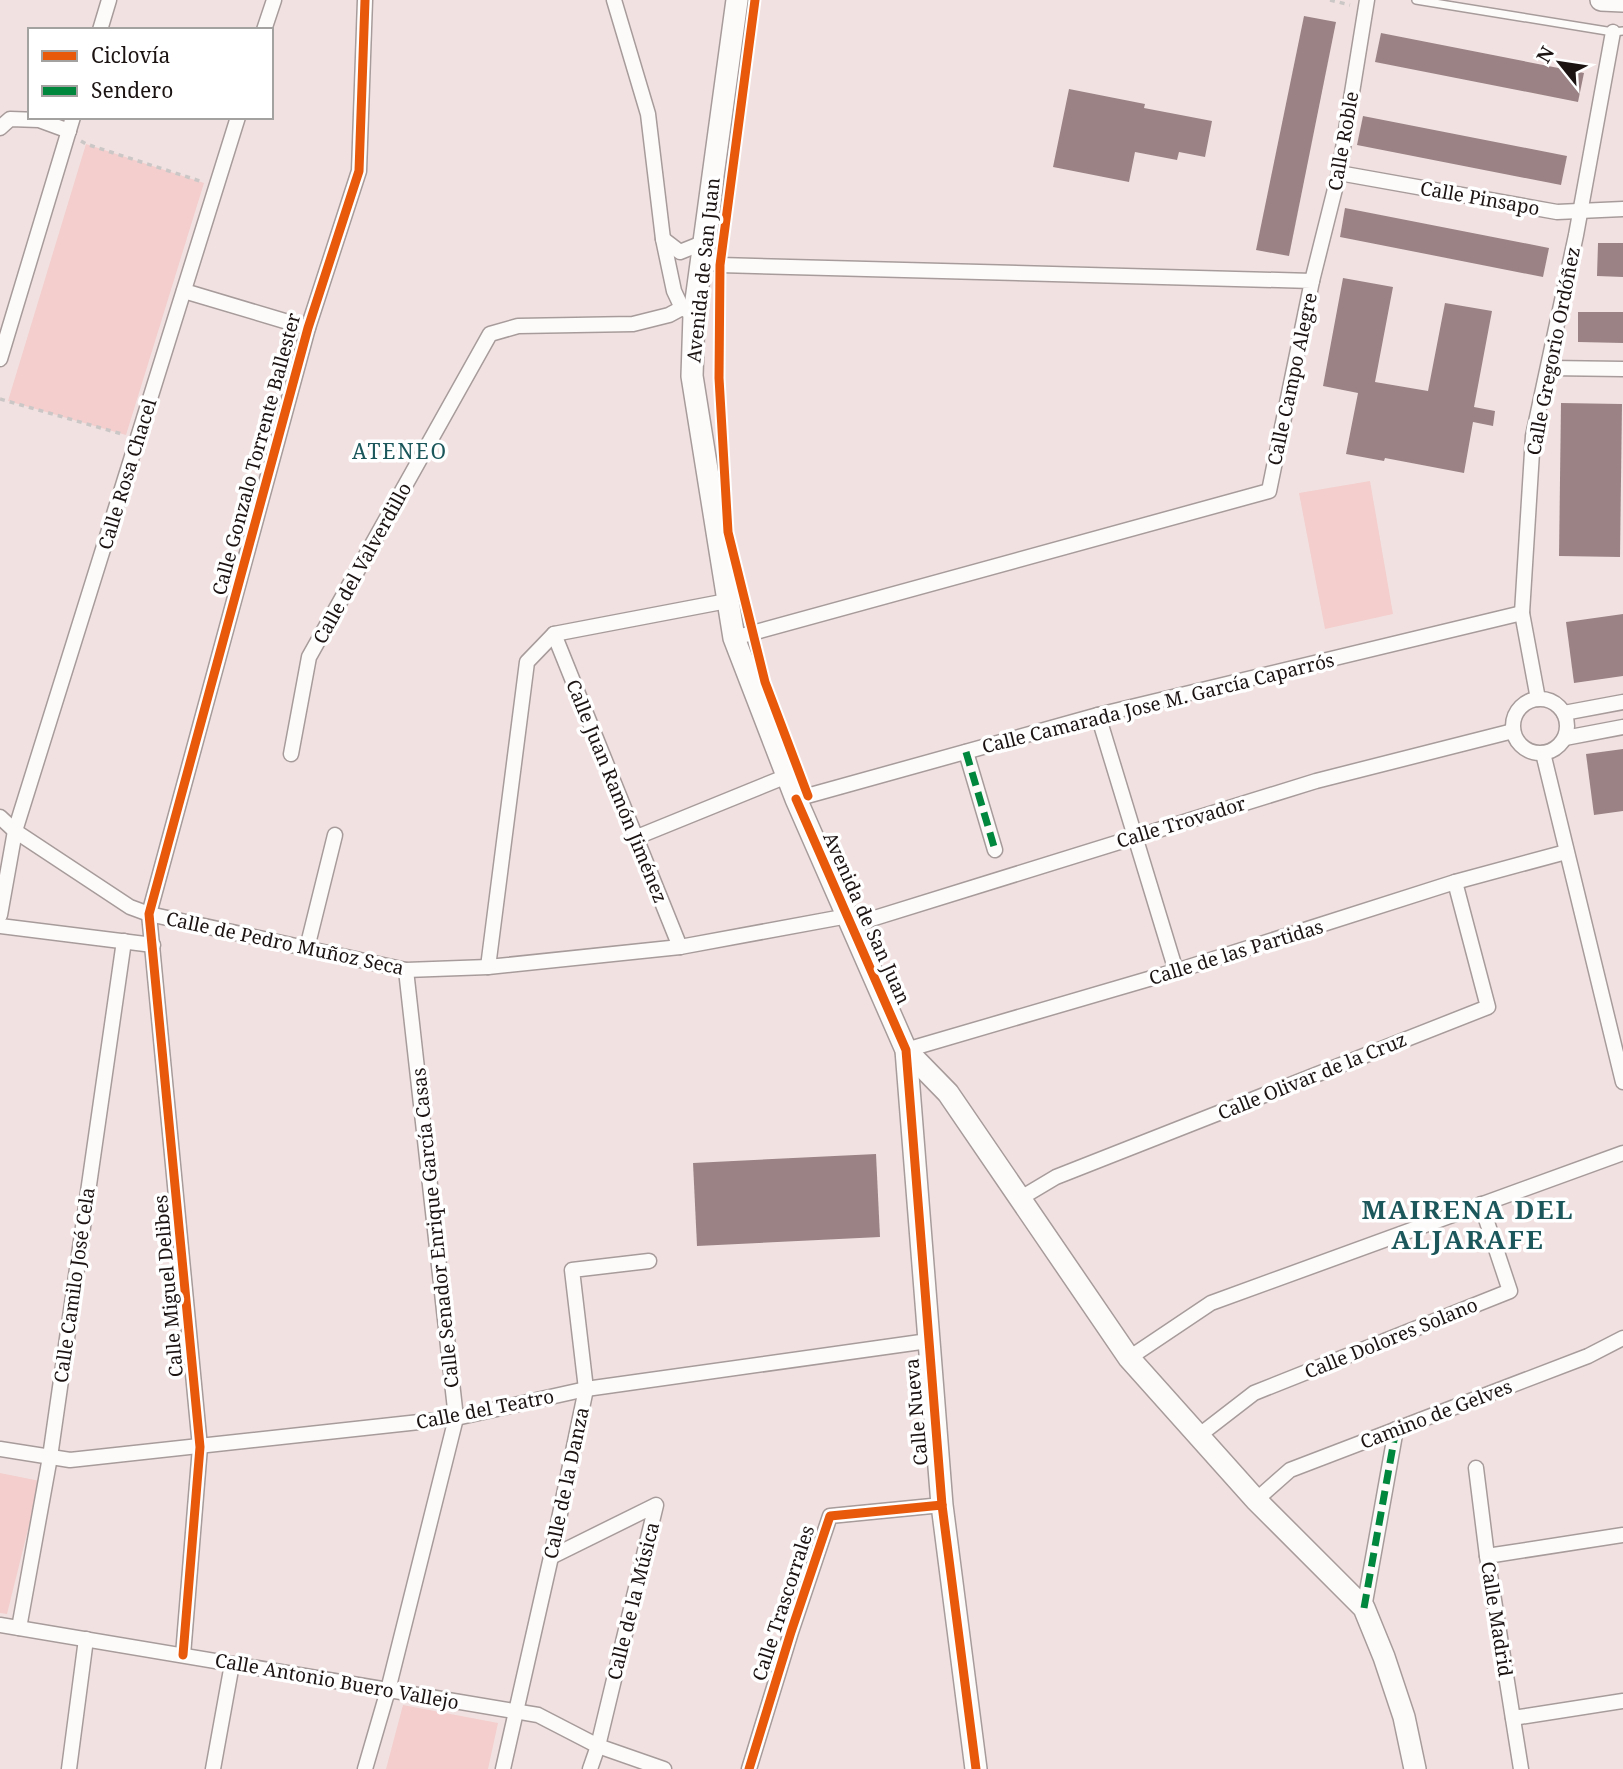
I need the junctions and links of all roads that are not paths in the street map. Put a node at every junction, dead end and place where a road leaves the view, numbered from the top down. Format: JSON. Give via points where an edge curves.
{"nodes":[{"id":1,"x":109,"y":0,"type":"edge"},
{"id":2,"x":274,"y":0,"type":"edge"},
{"id":3,"x":365,"y":0,"type":"edge"},
{"id":4,"x":614,"y":0,"type":"edge"},
{"id":5,"x":737,"y":0,"type":"edge"},
{"id":6,"x":1367,"y":0,"type":"edge"},
{"id":7,"x":1416,"y":0,"type":"edge"},
{"id":8,"x":1601,"y":0,"type":"edge"},
{"id":9,"x":1623,"y":1,"type":"edge"},
{"id":10,"x":101,"y":28,"type":"edge"},
{"id":11,"x":265,"y":28,"type":"edge"},
{"id":12,"x":1618,"y":32,"type":"edge"},
{"id":13,"x":237,"y":119,"type":"edge"},
{"id":14,"x":71,"y":124,"type":"edge"},
{"id":15,"x":0,"y":128,"type":"edge"},
{"id":16,"x":1339,"y":173,"type":"junction"},
{"id":17,"x":1623,"y":209,"type":"edge"},
{"id":18,"x":1581,"y":212,"type":"junction"},
{"id":19,"x":663,"y":239,"type":"junction"},
{"id":20,"x":703,"y":250,"type":"junction"},
{"id":21,"x":1312,"y":281,"type":"junction"},
{"id":22,"x":184,"y":291,"type":"junction"},
{"id":23,"x":688,"y":311,"type":"junction"},
{"id":24,"x":308,"y":328,"type":"junction"},
{"id":25,"x":0,"y":359,"type":"edge"},
{"id":26,"x":1549,"y":368,"type":"junction"},
{"id":27,"x":1623,"y":369,"type":"edge"},
{"id":28,"x":727,"y":601,"type":"junction"},
{"id":29,"x":1522,"y":613,"type":"junction"},
{"id":30,"x":554,"y":634,"type":"junction"},
{"id":31,"x":734,"y":638,"type":"junction"},
{"id":32,"x":1538,"y":699,"type":"junction"},
{"id":33,"x":1623,"y":702,"type":"edge"},
{"id":34,"x":1564,"y":713,"type":"junction"},
{"id":35,"x":1098,"y":715,"type":"junction"},
{"id":36,"x":1623,"y":727,"type":"edge"},
{"id":37,"x":1513,"y":731,"type":"junction"},
{"id":38,"x":1564,"y":738,"type":"junction"},
{"id":39,"x":966,"y":752,"type":"junction"},
{"id":40,"x":1543,"y":752,"type":"junction"},
{"id":41,"x":291,"y":754,"type":"dead end"},
{"id":42,"x":787,"y":776,"type":"junction"},
{"id":43,"x":796,"y":799,"type":"junction"},
{"id":44,"x":0,"y":817,"type":"edge"},
{"id":45,"x":15,"y":831,"type":"junction"},
{"id":46,"x":335,"y":835,"type":"dead end"},
{"id":47,"x":1134,"y":836,"type":"junction"},
{"id":48,"x":637,"y":837,"type":"junction"},
{"id":49,"x":995,"y":850,"type":"dead end"},
{"id":50,"x":1566,"y":852,"type":"junction"},
{"id":51,"x":1455,"y":882,"type":"junction"},
{"id":52,"x":149,"y":914,"type":"junction"},
{"id":53,"x":0,"y":915,"type":"edge"},
{"id":54,"x":850,"y":921,"type":"junction"},
{"id":55,"x":0,"y":926,"type":"edge"},
{"id":56,"x":124,"y":941,"type":"junction"},
{"id":57,"x":153,"y":945,"type":"junction"},
{"id":58,"x":680,"y":947,"type":"junction"},
{"id":59,"x":307,"y":948,"type":"junction"},
{"id":60,"x":488,"y":968,"type":"junction"},
{"id":61,"x":406,"y":970,"type":"junction"},
{"id":62,"x":1176,"y":971,"type":"junction"},
{"id":63,"x":906,"y":1050,"type":"junction"},
{"id":64,"x":936,"y":1081,"type":"junction"},
{"id":65,"x":1623,"y":1082,"type":"edge"},
{"id":66,"x":909,"y":1100,"type":"junction"},
{"id":67,"x":1623,"y":1153,"type":"edge"},
{"id":68,"x":1019,"y":1199,"type":"junction"},
{"id":69,"x":1481,"y":1204,"type":"junction"},
{"id":70,"x":649,"y":1261,"type":"dead end"},
{"id":71,"x":1623,"y":1338,"type":"edge"},
{"id":72,"x":928,"y":1340,"type":"junction"},
{"id":73,"x":1129,"y":1359,"type":"junction"},
{"id":74,"x":586,"y":1389,"type":"junction"},
{"id":75,"x":456,"y":1418,"type":"junction"},
{"id":76,"x":1396,"y":1429,"type":"junction"},
{"id":77,"x":1197,"y":1437,"type":"junction"},
{"id":78,"x":200,"y":1447,"type":"junction"},
{"id":79,"x":0,"y":1449,"type":"edge"},
{"id":80,"x":50,"y":1457,"type":"junction"},
{"id":81,"x":1476,"y":1468,"type":"dead end"},
{"id":82,"x":1256,"y":1500,"type":"junction"},
{"id":83,"x":942,"y":1505,"type":"junction"},
{"id":84,"x":1623,"y":1535,"type":"edge"},
{"id":85,"x":1487,"y":1556,"type":"junction"},
{"id":86,"x":551,"y":1557,"type":"junction"},
{"id":87,"x":1364,"y":1608,"type":"junction"},
{"id":88,"x":0,"y":1625,"type":"edge"},
{"id":89,"x":19,"y":1628,"type":"junction"},
{"id":90,"x":86,"y":1639,"type":"junction"},
{"id":91,"x":183,"y":1655,"type":"junction"},
{"id":92,"x":232,"y":1664,"type":"junction"},
{"id":93,"x":388,"y":1690,"type":"junction"},
{"id":94,"x":1623,"y":1701,"type":"edge"},
{"id":95,"x":514,"y":1711,"type":"junction"},
{"id":96,"x":1513,"y":1718,"type":"junction"},
{"id":97,"x":598,"y":1746,"type":"junction"},
{"id":98,"x":69,"y":1769,"type":"edge"},
{"id":99,"x":213,"y":1769,"type":"edge"},
{"id":100,"x":365,"y":1769,"type":"edge"},
{"id":101,"x":503,"y":1769,"type":"edge"},
{"id":102,"x":590,"y":1769,"type":"edge"},
{"id":103,"x":664,"y":1769,"type":"edge"},
{"id":104,"x":749,"y":1769,"type":"edge"},
{"id":105,"x":976,"y":1769,"type":"edge"},
{"id":106,"x":1415,"y":1769,"type":"edge"},
{"id":107,"x":1521,"y":1769,"type":"edge"}],
"edges":[{"from":1,"to":10,"type":"street"},
{"from":2,"to":11,"type":"street"},
{"from":3,"to":24,"type":"street","name":"Calle Gonzalo Torrente Ballester","via":[[359,171]]},
{"from":4,"to":19,"type":"street","via":[[648,114]]},
{"from":5,"to":20,"type":"main road","name":"Avenida de San Juan"},
{"from":6,"to":16,"type":"street","name":"Calle Roble"},
{"from":7,"to":12,"type":"lane"},
{"from":8,"to":9,"type":"main road"},
{"from":12,"to":18,"type":"street","name":"Calle Gregorio Ordóñez"},
{"from":13,"to":22,"type":"street","name":"Calle Rosa Chacel"},
{"from":14,"to":15,"type":"street","via":[[10,119]]},
{"from":14,"to":25,"type":"street"},
{"from":16,"to":18,"type":"street","name":"Calle Pinsapo","via":[[1557,212]]},
{"from":16,"to":21,"type":"street","name":"Calle Roble"},
{"from":17,"to":18,"type":"street","name":"Calle Pinsapo"},
{"from":18,"to":26,"type":"street","name":"Calle Gregorio Ordóñez"},
{"from":19,"to":20,"type":"street","name":"Calle Campo Alegre","via":[[680,252]]},
{"from":19,"to":23,"type":"street","via":[[674,291]]},
{"from":20,"to":21,"type":"street","name":"Calle Campo Alegre","via":[[720,265]]},
{"from":20,"to":23,"type":"main road","name":"Avenida de San Juan"},
{"from":21,"to":31,"type":"street","name":"Calle Campo Alegre","via":[[1269,491]]},
{"from":22,"to":24,"type":"street","name":"Calle Gonzalo Torrente Ballester"},
{"from":22,"to":45,"type":"street","name":"Calle Rosa Chacel"},
{"from":23,"to":28,"type":"main road","name":"Avenida de San Juan","via":[[692,376]]},
{"from":23,"to":41,"type":"street","name":"Calle del Valverdillo","via":[[633,324],[518,326],[490,334],[309,657]]},
{"from":24,"to":52,"type":"street","name":"Calle Gonzalo Torrente Ballester"},
{"from":26,"to":27,"type":"street"},
{"from":26,"to":29,"type":"street","name":"Calle Gregorio Ordóñez","via":[[1533,436]]},
{"from":28,"to":30,"type":"street"},
{"from":28,"to":31,"type":"main road","name":"Avenida de San Juan"},
{"from":29,"to":32,"type":"street","name":"Calle Gregorio Ordóñez"},
{"from":29,"to":35,"type":"street","name":"Calle Camarada Jose M. García Caparrós"},
{"from":30,"to":48,"type":"street","name":"Calle Juan Ramón Jiménez"},
{"from":30,"to":60,"type":"street","via":[[527,662]]},
{"from":31,"to":42,"type":"main road","name":"Avenida de San Juan"},
{"from":32,"to":34,"type":"street","via":[[1553,702]]},
{"from":32,"to":37,"type":"street","via":[[1521,706]]},
{"from":33,"to":34,"type":"street"},
{"from":34,"to":38,"type":"street"},
{"from":35,"to":39,"type":"street","name":"Calle Camarada Jose M. García Caparrós"},
{"from":35,"to":47,"type":"street"},
{"from":36,"to":38,"type":"street"},
{"from":37,"to":40,"type":"street","via":[[1527,750]]},
{"from":37,"to":47,"type":"street","name":"Calle Trovador","via":[[1316,781]]},
{"from":38,"to":40,"type":"street"},
{"from":39,"to":43,"type":"street","name":"Calle Camarada Jose M. García Caparrós"},
{"from":39,"to":49,"type":"street"},
{"from":40,"to":50,"type":"street"},
{"from":42,"to":43,"type":"main road","name":"Avenida de San Juan"},
{"from":42,"to":48,"type":"street"},
{"from":43,"to":54,"type":"main road","name":"Avenida de San Juan"},
{"from":44,"to":45,"type":"street","name":"Calle de Pedro Muñoz Seca"},
{"from":45,"to":52,"type":"street","name":"Calle de Pedro Muñoz Seca","via":[[130,907]]},
{"from":45,"to":53,"type":"street","name":"Calle Rosa Chacel"},
{"from":46,"to":59,"type":"street"},
{"from":47,"to":54,"type":"street","name":"Calle Trovador"},
{"from":47,"to":62,"type":"street"},
{"from":48,"to":58,"type":"street","name":"Calle Juan Ramón Jiménez"},
{"from":50,"to":51,"type":"street","name":"Calle de las Partidas"},
{"from":50,"to":65,"type":"street"},
{"from":51,"to":62,"type":"street","name":"Calle de las Partidas"},
{"from":51,"to":68,"type":"street","name":"Calle Olivar de la Cruz","via":[[1488,1007],[1056,1177]]},
{"from":52,"to":57,"type":"street","name":"Calle Miguel Delibes"},
{"from":52,"to":59,"type":"street","name":"Calle de Pedro Muñoz Seca"},
{"from":54,"to":58,"type":"street","name":"Calle de Pedro Muñoz Seca"},
{"from":54,"to":63,"type":"main road","name":"Avenida de San Juan"},
{"from":55,"to":56,"type":"street"},
{"from":56,"to":57,"type":"street"},
{"from":56,"to":80,"type":"street","name":"Calle Camilo José Cela"},
{"from":57,"to":78,"type":"street","name":"Calle Miguel Delibes"},
{"from":58,"to":60,"type":"street","name":"Calle de Pedro Muñoz Seca"},
{"from":59,"to":61,"type":"street","name":"Calle de Pedro Muñoz Seca"},
{"from":60,"to":61,"type":"street","name":"Calle de Pedro Muñoz Seca"},
{"from":61,"to":75,"type":"street","name":"Calle Senador Enrique García Casas"},
{"from":62,"to":63,"type":"street","name":"Calle de las Partidas"},
{"from":63,"to":64,"type":"main road"},
{"from":63,"to":66,"type":"main road","name":"Calle Nueva"},
{"from":64,"to":66,"type":"main road","via":[[924,1094]]},
{"from":64,"to":68,"type":"main road"},
{"from":66,"to":72,"type":"main road","name":"Calle Nueva"},
{"from":67,"to":69,"type":"street"},
{"from":68,"to":73,"type":"main road"},
{"from":69,"to":73,"type":"street","via":[[1210,1303]]},
{"from":69,"to":77,"type":"street","name":"Calle Dolores Solano","via":[[1510,1291],[1254,1393]]},
{"from":70,"to":74,"type":"street","name":"Calle de la Danza","via":[[572,1270]]},
{"from":71,"to":76,"type":"street","name":"Camino de Gelves","via":[[1588,1356]]},
{"from":72,"to":74,"type":"street","name":"Calle del Teatro"},
{"from":72,"to":83,"type":"main road","name":"Calle Nueva"},
{"from":73,"to":77,"type":"main road"},
{"from":74,"to":75,"type":"street","name":"Calle del Teatro"},
{"from":74,"to":86,"type":"street","name":"Calle de la Danza"},
{"from":75,"to":78,"type":"street","name":"Calle del Teatro"},
{"from":75,"to":93,"type":"street","name":"Calle Senador Enrique García Casas"},
{"from":76,"to":82,"type":"street","name":"Camino de Gelves","via":[[1290,1470]]},
{"from":76,"to":87,"type":"street"},
{"from":77,"to":82,"type":"main road"},
{"from":78,"to":80,"type":"street","name":"Calle del Teatro","via":[[70,1460]]},
{"from":78,"to":91,"type":"street","name":"Calle Miguel Delibes"},
{"from":79,"to":80,"type":"street","name":"Calle del Teatro"},
{"from":80,"to":89,"type":"street","name":"Calle Camilo José Cela"},
{"from":81,"to":85,"type":"street","name":"Calle Madrid"},
{"from":82,"to":87,"type":"main road"},
{"from":83,"to":104,"type":"street","name":"Calle Trascorrales","via":[[830,1516]]},
{"from":83,"to":105,"type":"main road","name":"Calle Nueva"},
{"from":84,"to":85,"type":"street"},
{"from":85,"to":96,"type":"street","name":"Calle Madrid"},
{"from":86,"to":95,"type":"street","name":"Calle de la Danza"},
{"from":86,"to":97,"type":"street","name":"Calle de la Música","via":[[656,1505]]},
{"from":87,"to":106,"type":"main road","via":[[1404,1717]]},
{"from":88,"to":89,"type":"street","name":"Calle Antonio Buero Vallejo"},
{"from":89,"to":90,"type":"street","name":"Calle Antonio Buero Vallejo"},
{"from":90,"to":91,"type":"street","name":"Calle Antonio Buero Vallejo"},
{"from":90,"to":98,"type":"street"},
{"from":91,"to":92,"type":"street","name":"Calle Antonio Buero Vallejo"},
{"from":92,"to":93,"type":"street","name":"Calle Antonio Buero Vallejo"},
{"from":92,"to":99,"type":"street"},
{"from":93,"to":95,"type":"street","name":"Calle Antonio Buero Vallejo"},
{"from":93,"to":100,"type":"street","name":"Calle Senador Enrique García Casas"},
{"from":94,"to":96,"type":"street"},
{"from":95,"to":97,"type":"street","name":"Calle Antonio Buero Vallejo","via":[[538,1715]]},
{"from":95,"to":101,"type":"street","name":"Calle de la Danza"},
{"from":96,"to":107,"type":"street","name":"Calle Madrid"},
{"from":97,"to":102,"type":"street","name":"Calle de la Música"},
{"from":97,"to":103,"type":"street","name":"Calle Antonio Buero Vallejo"}]}
